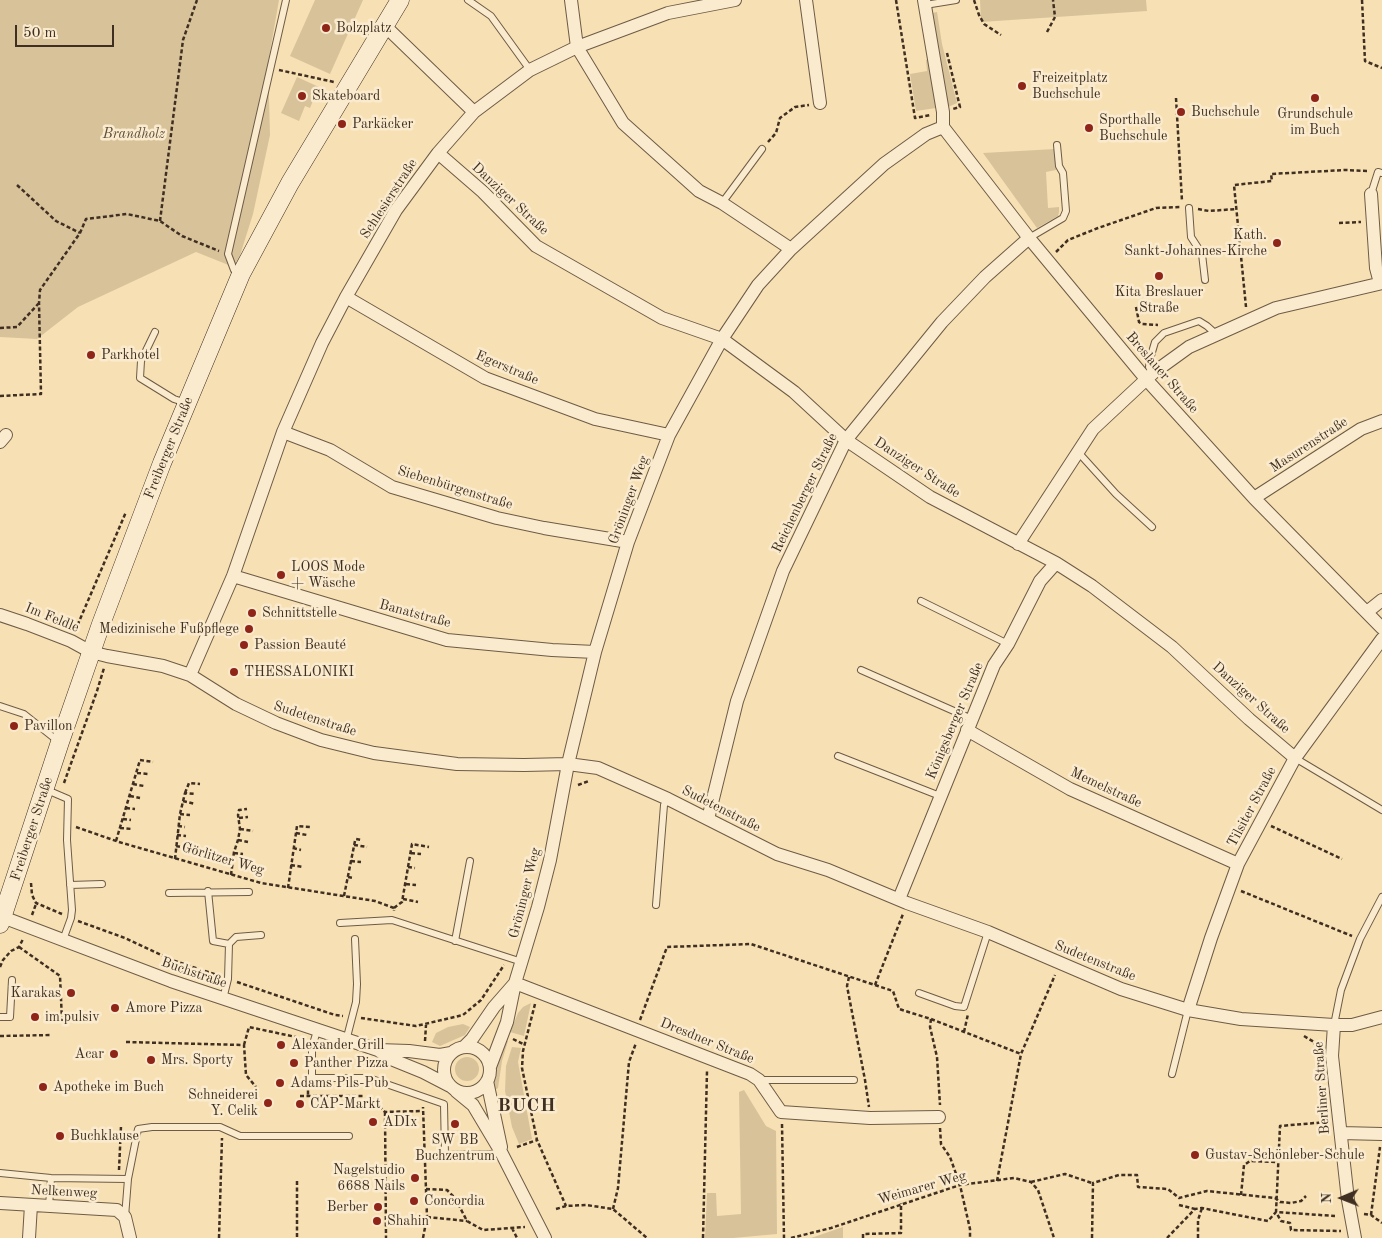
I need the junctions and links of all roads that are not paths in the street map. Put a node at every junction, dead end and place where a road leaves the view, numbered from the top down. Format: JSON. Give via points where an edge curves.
{"nodes":[{"id":1,"x":286,"y":0,"type":"edge"},
{"id":2,"x":400,"y":0,"type":"edge"},
{"id":3,"x":468,"y":0,"type":"edge"},
{"id":4,"x":571,"y":0,"type":"edge"},
{"id":5,"x":735,"y":0,"type":"edge"},
{"id":6,"x":806,"y":0,"type":"edge"},
{"id":7,"x":956,"y":0,"type":"edge"},
{"id":8,"x":925,"y":2,"type":"edge"},
{"id":9,"x":384,"y":25,"type":"junction"},
{"id":10,"x":577,"y":47,"type":"junction"},
{"id":11,"x":530,"y":70,"type":"junction"},
{"id":12,"x":820,"y":102,"type":"road end"},
{"id":13,"x":474,"y":112,"type":"junction"},
{"id":14,"x":943,"y":127,"type":"junction"},
{"id":15,"x":1057,"y":145,"type":"dead end"},
{"id":16,"x":762,"y":148,"type":"road end"},
{"id":17,"x":438,"y":153,"type":"junction"},
{"id":18,"x":1380,"y":173,"type":"edge"},
{"id":19,"x":1371,"y":194,"type":"joint"},
{"id":20,"x":722,"y":203,"type":"junction"},
{"id":21,"x":1189,"y":208,"type":"road end"},
{"id":22,"x":1029,"y":238,"type":"junction"},
{"id":23,"x":791,"y":249,"type":"junction"},
{"id":24,"x":241,"y":274,"type":"junction"},
{"id":25,"x":1205,"y":280,"type":"dead end"},
{"id":26,"x":1381,"y":283,"type":"edge"},
{"id":27,"x":346,"y":297,"type":"junction"},
{"id":28,"x":155,"y":332,"type":"dead end"},
{"id":29,"x":1217,"y":335,"type":"junction"},
{"id":30,"x":722,"y":339,"type":"junction"},
{"id":31,"x":1149,"y":376,"type":"junction"},
{"id":32,"x":187,"y":403,"type":"junction"},
{"id":33,"x":1382,"y":421,"type":"edge"},
{"id":34,"x":283,"y":432,"type":"junction"},
{"id":35,"x":669,"y":435,"type":"junction"},
{"id":36,"x":846,"y":440,"type":"junction"},
{"id":37,"x":1078,"y":452,"type":"junction"},
{"id":38,"x":1254,"y":498,"type":"junction"},
{"id":39,"x":1152,"y":527,"type":"dead end"},
{"id":40,"x":628,"y":542,"type":"junction"},
{"id":41,"x":1018,"y":544,"type":"junction"},
{"id":42,"x":1056,"y":563,"type":"junction"},
{"id":43,"x":232,"y":576,"type":"junction"},
{"id":44,"x":1382,"y":600,"type":"edge"},
{"id":45,"x":922,"y":601,"type":"dead end"},
{"id":46,"x":1367,"y":612,"type":"junction"},
{"id":47,"x":0,"y":615,"type":"edge"},
{"id":48,"x":1382,"y":628,"type":"edge"},
{"id":49,"x":1382,"y":639,"type":"edge"},
{"id":50,"x":1008,"y":644,"type":"junction"},
{"id":51,"x":595,"y":652,"type":"junction"},
{"id":52,"x":99,"y":654,"type":"junction"},
{"id":53,"x":862,"y":670,"type":"dead end"},
{"id":54,"x":190,"y":675,"type":"junction"},
{"id":55,"x":0,"y":706,"type":"edge"},
{"id":56,"x":970,"y":725,"type":"junction"},
{"id":57,"x":60,"y":742,"type":"junction"},
{"id":58,"x":838,"y":756,"type":"dead end"},
{"id":59,"x":1295,"y":758,"type":"junction"},
{"id":60,"x":568,"y":764,"type":"junction"},
{"id":61,"x":52,"y":792,"type":"junction"},
{"id":62,"x":940,"y":796,"type":"junction"},
{"id":63,"x":668,"y":799,"type":"junction"},
{"id":64,"x":1382,"y":810,"type":"edge"},
{"id":65,"x":708,"y":819,"type":"junction"},
{"id":66,"x":470,"y":861,"type":"dead end"},
{"id":67,"x":1238,"y":864,"type":"junction"},
{"id":68,"x":102,"y":884,"type":"dead end"},
{"id":69,"x":70,"y":885,"type":"junction"},
{"id":70,"x":208,"y":892,"type":"junction"},
{"id":71,"x":249,"y":892,"type":"dead end"},
{"id":72,"x":169,"y":893,"type":"dead end"},
{"id":73,"x":1382,"y":897,"type":"edge"},
{"id":74,"x":903,"y":901,"type":"junction"},
{"id":75,"x":656,"y":905,"type":"dead end"},
{"id":76,"x":1,"y":919,"type":"edge"},
{"id":77,"x":340,"y":923,"type":"dead end"},
{"id":78,"x":988,"y":932,"type":"junction"},
{"id":79,"x":261,"y":935,"type":"dead end"},
{"id":80,"x":355,"y":939,"type":"dead end"},
{"id":81,"x":63,"y":940,"type":"junction"},
{"id":82,"x":455,"y":941,"type":"junction"},
{"id":83,"x":228,"y":944,"type":"junction"},
{"id":84,"x":522,"y":962,"type":"junction"},
{"id":85,"x":12,"y":980,"type":"dead end"},
{"id":86,"x":515,"y":983,"type":"junction"},
{"id":87,"x":919,"y":993,"type":"dead end"},
{"id":88,"x":223,"y":999,"type":"junction"},
{"id":89,"x":1188,"y":1010,"type":"junction"},
{"id":90,"x":0,"y":1017,"type":"edge"},
{"id":91,"x":1382,"y":1017,"type":"edge"},
{"id":92,"x":1334,"y":1025,"type":"junction"},
{"id":93,"x":317,"y":1031,"type":"junction"},
{"id":94,"x":346,"y":1040,"type":"junction"},
{"id":95,"x":464,"y":1046,"type":"junction"},
{"id":96,"x":378,"y":1050,"type":"junction"},
{"id":97,"x":450,"y":1053,"type":"junction"},
{"id":98,"x":490,"y":1067,"type":"junction"},
{"id":99,"x":1172,"y":1074,"type":"dead end"},
{"id":100,"x":759,"y":1080,"type":"junction"},
{"id":101,"x":854,"y":1080,"type":"dead end"},
{"id":102,"x":487,"y":1081,"type":"junction"},
{"id":103,"x":453,"y":1088,"type":"junction"},
{"id":104,"x":939,"y":1116,"type":"road end"},
{"id":105,"x":1341,"y":1133,"type":"junction"},
{"id":106,"x":1382,"y":1134,"type":"edge"},
{"id":107,"x":349,"y":1136,"type":"dead end"},
{"id":108,"x":501,"y":1152,"type":"junction"},
{"id":109,"x":0,"y":1173,"type":"edge"},
{"id":110,"x":51,"y":1178,"type":"junction"},
{"id":111,"x":128,"y":1179,"type":"junction"},
{"id":112,"x":0,"y":1203,"type":"edge"},
{"id":113,"x":31,"y":1205,"type":"junction"},
{"id":114,"x":49,"y":1206,"type":"junction"},
{"id":115,"x":125,"y":1217,"type":"junction"},
{"id":116,"x":1354,"y":1233,"type":"edge"},
{"id":117,"x":29,"y":1238,"type":"edge"},
{"id":118,"x":130,"y":1238,"type":"edge"},
{"id":119,"x":546,"y":1238,"type":"edge"}],
"edges":[{"from":1,"to":24,"type":"lane","via":[[228,254],[234,270]]},
{"from":2,"to":9,"type":"main road","name":"Freiberger Straße"},
{"from":3,"to":11,"type":"lane","via":[[491,16]]},
{"from":4,"to":10,"type":"street"},
{"from":5,"to":10,"type":"street","name":"Schlesierstraße","via":[[668,13]]},
{"from":6,"to":12,"type":"street"},
{"from":7,"to":8,"type":"lane"},
{"from":8,"to":14,"type":"street"},
{"from":9,"to":13,"type":"street"},
{"from":9,"to":24,"type":"main road","name":"Freiberger Straße","via":[[290,183]]},
{"from":10,"to":11,"type":"street","name":"Schlesierstraße"},
{"from":10,"to":20,"type":"street","via":[[623,123],[699,191]]},
{"from":11,"to":13,"type":"street","name":"Schlesierstraße"},
{"from":13,"to":17,"type":"street","name":"Schlesierstraße"},
{"from":14,"to":22,"type":"street","name":"Breslauer Straße"},
{"from":14,"to":23,"type":"street","name":"Gröninger Weg","via":[[926,134],[884,164]]},
{"from":15,"to":22,"type":"lane","via":[[1066,211],[1063,218]]},
{"from":16,"to":20,"type":"lane"},
{"from":17,"to":27,"type":"street","name":"Schlesierstraße","via":[[396,210]]},
{"from":17,"to":30,"type":"street","name":"Danziger Straße","via":[[483,192],[536,246],[662,318]]},
{"from":18,"to":19,"type":"lane"},
{"from":19,"to":26,"type":"street","via":[[1376,268]]},
{"from":20,"to":23,"type":"street"},
{"from":21,"to":25,"type":"lane","via":[[1191,237],[1202,254]]},
{"from":22,"to":31,"type":"street","name":"Breslauer Straße"},
{"from":22,"to":36,"type":"street","name":"Reichenberger Straße","via":[[985,277],[942,322]]},
{"from":23,"to":30,"type":"street","name":"Gröninger Weg","via":[[758,285]]},
{"from":24,"to":32,"type":"main road","name":"Freiberger Straße"},
{"from":26,"to":29,"type":"street","via":[[1276,308]]},
{"from":27,"to":34,"type":"street","name":"Schlesierstraße"},
{"from":27,"to":35,"type":"street","name":"Egerstraße","via":[[485,378],[596,419]]},
{"from":28,"to":32,"type":"lane","via":[[141,361],[140,378],[174,399]]},
{"from":29,"to":31,"type":"street","via":[[1189,347]]},
{"from":29,"to":31,"type":"lane","via":[[1199,321],[1164,333],[1155,342]]},
{"from":30,"to":35,"type":"street","name":"Gröninger Weg"},
{"from":30,"to":36,"type":"street","name":"Danziger Straße","via":[[794,392]]},
{"from":31,"to":37,"type":"street","via":[[1093,429]]},
{"from":31,"to":38,"type":"street","name":"Breslauer Straße"},
{"from":32,"to":52,"type":"main road","name":"Freiberger Straße","via":[[162,463]]},
{"from":33,"to":38,"type":"street","name":"Masurenstraße","via":[[1361,430]]},
{"from":34,"to":40,"type":"street","name":"Siebenbürgenstraße","via":[[330,450],[392,487],[497,518]]},
{"from":34,"to":43,"type":"street","name":"Schlesierstraße"},
{"from":35,"to":40,"type":"street","name":"Gröninger Weg"},
{"from":36,"to":41,"type":"street","name":"Danziger Straße","via":[[930,497]]},
{"from":36,"to":65,"type":"street","name":"Reichenberger Straße","via":[[783,571],[737,701]]},
{"from":37,"to":39,"type":"lane"},
{"from":37,"to":41,"type":"street"},
{"from":38,"to":46,"type":"street","name":"Breslauer Straße"},
{"from":40,"to":51,"type":"street","name":"Gröninger Weg"},
{"from":41,"to":42,"type":"street","name":"Danziger Straße"},
{"from":42,"to":50,"type":"street","name":"Königsberger Straße","via":[[1040,581]]},
{"from":42,"to":59,"type":"street","name":"Danziger Straße","via":[[1172,647]]},
{"from":43,"to":51,"type":"street","name":"Banatstraße","via":[[447,640]]},
{"from":43,"to":54,"type":"street","name":"Schlesierstraße"},
{"from":44,"to":46,"type":"street"},
{"from":45,"to":50,"type":"lane"},
{"from":46,"to":48,"type":"street","name":"Breslauer Straße"},
{"from":47,"to":52,"type":"street","name":"Im Feldle"},
{"from":49,"to":59,"type":"street","name":"Tilsiter Straße"},
{"from":50,"to":56,"type":"street","name":"Königsberger Straße","via":[[994,665]]},
{"from":51,"to":60,"type":"street","name":"Gröninger Weg"},
{"from":52,"to":54,"type":"street","name":"Sudetenstraße","via":[[163,666]]},
{"from":52,"to":57,"type":"main road","name":"Freiberger Straße"},
{"from":53,"to":56,"type":"lane"},
{"from":54,"to":60,"type":"street","name":"Sudetenstraße","via":[[276,724],[321,740],[374,753],[457,764]]},
{"from":55,"to":57,"type":"lane","via":[[24,714]]},
{"from":56,"to":62,"type":"street","name":"Königsberger Straße"},
{"from":56,"to":67,"type":"street","name":"Memelstraße","via":[[1070,789]]},
{"from":57,"to":61,"type":"main road","name":"Freiberger Straße"},
{"from":58,"to":62,"type":"lane"},
{"from":59,"to":64,"type":"lane","name":"Danziger Straße"},
{"from":59,"to":67,"type":"street","name":"Tilsiter Straße"},
{"from":60,"to":63,"type":"street","name":"Sudetenstraße","via":[[598,768]]},
{"from":60,"to":84,"type":"street","name":"Gröninger Weg","via":[[550,860]]},
{"from":61,"to":69,"type":"lane","via":[[68,799]]},
{"from":61,"to":76,"type":"main road","name":"Freiberger Straße"},
{"from":62,"to":74,"type":"street","name":"Königsberger Straße"},
{"from":63,"to":65,"type":"street","name":"Sudetenstraße"},
{"from":63,"to":75,"type":"lane","via":[[664,806]]},
{"from":65,"to":74,"type":"street","name":"Sudetenstraße","via":[[777,854],[828,870]]},
{"from":66,"to":82,"type":"lane"},
{"from":67,"to":89,"type":"street","name":"Tilsiter Straße"},
{"from":68,"to":69,"type":"lane"},
{"from":69,"to":81,"type":"lane","via":[[71,918]]},
{"from":70,"to":71,"type":"lane"},
{"from":70,"to":72,"type":"lane"},
{"from":70,"to":83,"type":"lane","via":[[213,941]]},
{"from":73,"to":92,"type":"lane","via":[[1360,939],[1341,990]]},
{"from":74,"to":78,"type":"street","name":"Sudetenstraße"},
{"from":76,"to":81,"type":"street","name":"Buchstraße"},
{"from":77,"to":82,"type":"lane","via":[[396,922]]},
{"from":78,"to":87,"type":"lane","via":[[964,1007]]},
{"from":78,"to":89,"type":"street","name":"Sudetenstraße","via":[[1121,989]]},
{"from":79,"to":83,"type":"lane","via":[[236,937]]},
{"from":80,"to":94,"type":"lane","via":[[356,1002]]},
{"from":81,"to":88,"type":"street","name":"Buchstraße"},
{"from":82,"to":84,"type":"lane"},
{"from":83,"to":88,"type":"lane","via":[[228,979]]},
{"from":84,"to":86,"type":"street","name":"Gröninger Weg"},
{"from":85,"to":90,"type":"lane","via":[[10,1017]]},
{"from":86,"to":95,"type":"street","name":"Gröninger Weg"},
{"from":86,"to":98,"type":"street","name":"Gröninger Weg","via":[[507,1022]]},
{"from":86,"to":100,"type":"street","name":"Dresdner Straße"},
{"from":88,"to":93,"type":"street","name":"Buchstraße"},
{"from":89,"to":92,"type":"street","name":"Sudetenstraße","via":[[1241,1019]]},
{"from":89,"to":99,"type":"lane"},
{"from":91,"to":92,"type":"street","name":"Sudetenstraße","via":[[1352,1025]]},
{"from":92,"to":105,"type":"street","name":"Berliner Straße","via":[[1332,1056]]},
{"from":93,"to":94,"type":"street","name":"Buchstraße"},
{"from":93,"to":108,"type":"lane","via":[[312,1047],[312,1078],[369,1078],[444,1104],[445,1155]]},
{"from":94,"to":96,"type":"street","name":"Buchstraße"},
{"from":95,"to":97,"type":"street","name":"Gröninger Weg"},
{"from":95,"to":98,"type":"street","via":[[478,1050]]},
{"from":96,"to":97,"type":"street","name":"Buchstraße"},
{"from":96,"to":103,"type":"street","name":"Buchstraße"},
{"from":97,"to":103,"type":"street","via":[[444,1074]]},
{"from":98,"to":102,"type":"street","name":"Gröninger Weg"},
{"from":100,"to":101,"type":"lane"},
{"from":100,"to":104,"type":"street","name":"Dresdner Straße","via":[[782,1112],[870,1118]]},
{"from":102,"to":103,"type":"street","via":[[470,1093]]},
{"from":102,"to":108,"type":"street","name":"Gröninger Weg"},
{"from":103,"to":108,"type":"street","name":"Gröninger Weg","via":[[473,1105]]},
{"from":105,"to":106,"type":"street"},
{"from":105,"to":116,"type":"street","name":"Berliner Straße"},
{"from":107,"to":111,"type":"lane","via":[[240,1136],[220,1127],[138,1130]]},
{"from":108,"to":119,"type":"street","name":"Gröninger Weg"},
{"from":109,"to":110,"type":"lane"},
{"from":110,"to":111,"type":"lane"},
{"from":110,"to":114,"type":"lane"},
{"from":111,"to":115,"type":"lane"},
{"from":112,"to":113,"type":"street","name":"Nelkenweg"},
{"from":113,"to":114,"type":"street","name":"Nelkenweg"},
{"from":113,"to":117,"type":"street"},
{"from":114,"to":115,"type":"street","name":"Nelkenweg","via":[[116,1210]]},
{"from":115,"to":118,"type":"street"}]}
